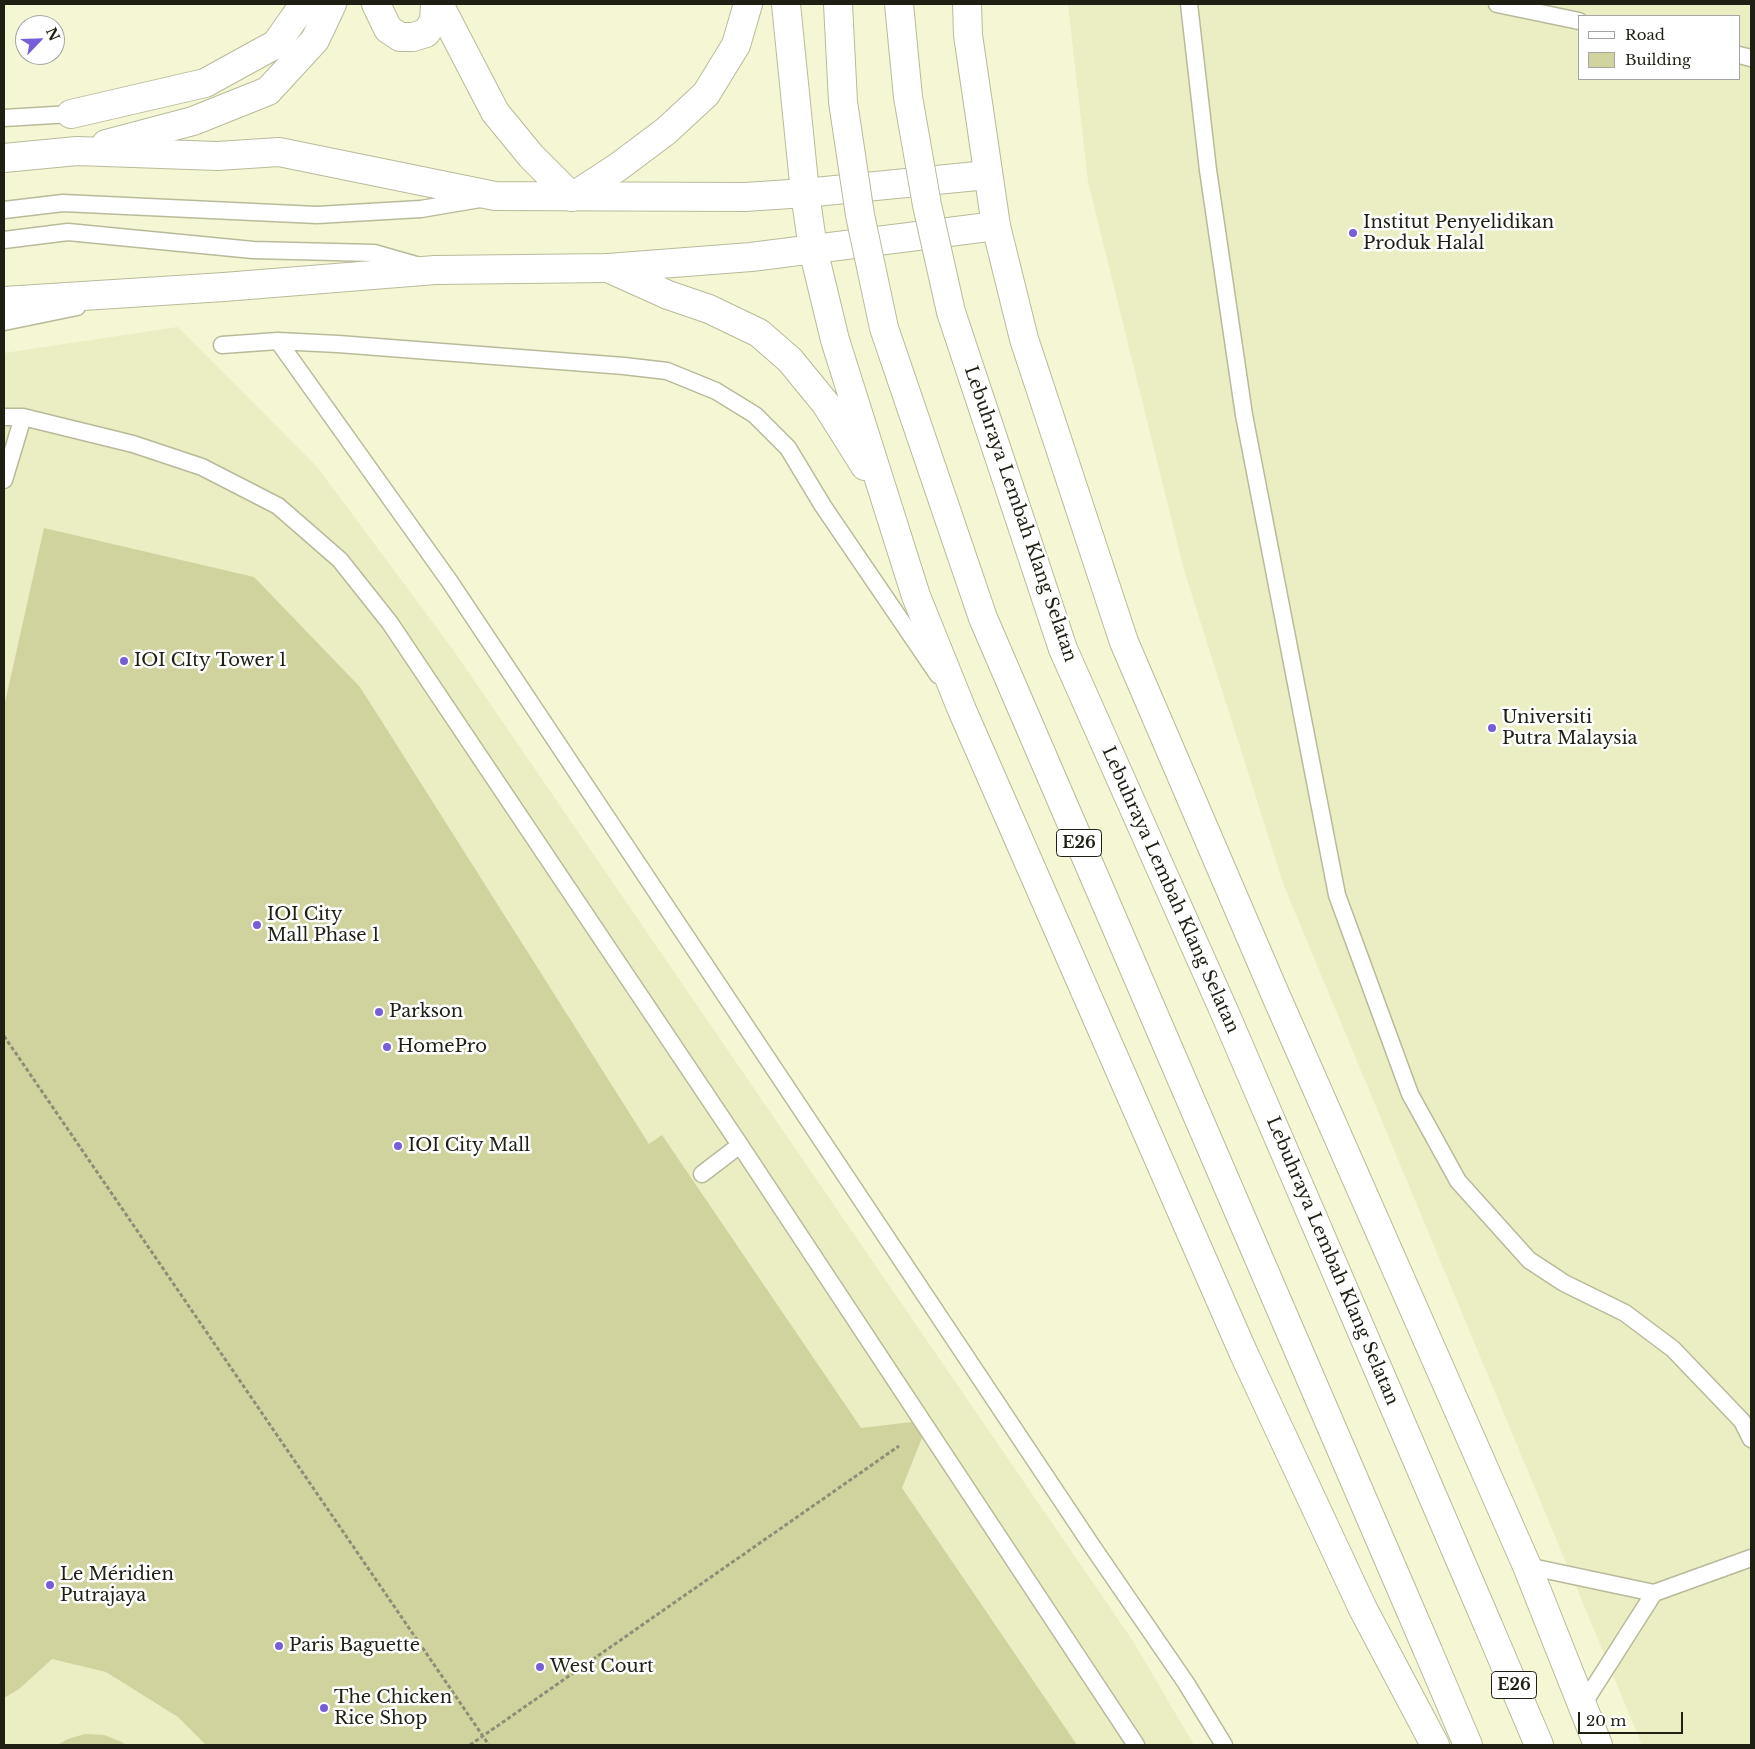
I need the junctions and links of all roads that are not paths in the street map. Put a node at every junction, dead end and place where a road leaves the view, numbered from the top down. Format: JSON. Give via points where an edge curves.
{"nodes":[{"id":1,"x":304,"y":4,"type":"edge"},
{"id":2,"x":332,"y":4,"type":"edge"},
{"id":3,"x":376,"y":4,"type":"edge"},
{"id":4,"x":435,"y":4,"type":"edge"},
{"id":5,"x":439,"y":4,"type":"edge"},
{"id":6,"x":748,"y":4,"type":"edge"},
{"id":7,"x":786,"y":4,"type":"edge"},
{"id":8,"x":838,"y":4,"type":"edge"},
{"id":9,"x":899,"y":4,"type":"edge"},
{"id":10,"x":966,"y":4,"type":"edge"},
{"id":11,"x":1189,"y":4,"type":"edge"},
{"id":12,"x":1497,"y":4,"type":"edge"},
{"id":13,"x":1578,"y":21,"type":"edge"},
{"id":14,"x":71,"y":114,"type":"joint"},
{"id":15,"x":4,"y":118,"type":"edge"},
{"id":16,"x":78,"y":151,"type":"junction"},
{"id":17,"x":4,"y":158,"type":"edge"},
{"id":18,"x":988,"y":175,"type":"junction"},
{"id":19,"x":805,"y":194,"type":"junction"},
{"id":20,"x":495,"y":196,"type":"junction"},
{"id":21,"x":572,"y":197,"type":"junction"},
{"id":22,"x":4,"y":210,"type":"edge"},
{"id":23,"x":996,"y":226,"type":"junction"},
{"id":24,"x":4,"y":240,"type":"edge"},
{"id":25,"x":813,"y":249,"type":"junction"},
{"id":26,"x":608,"y":268,"type":"junction"},
{"id":27,"x":435,"y":270,"type":"junction"},
{"id":28,"x":155,"y":291,"type":"junction"},
{"id":29,"x":4,"y":301,"type":"edge"},
{"id":30,"x":4,"y":322,"type":"edge"},
{"id":31,"x":278,"y":341,"type":"junction"},
{"id":32,"x":222,"y":344,"type":"dead end"},
{"id":33,"x":4,"y":417,"type":"edge"},
{"id":34,"x":23,"y":417,"type":"junction"},
{"id":35,"x":4,"y":480,"type":"edge"},
{"id":36,"x":884,"y":494,"type":"junction"},
{"id":37,"x":962,"y":710,"type":"junction"},
{"id":38,"x":740,"y":1145,"type":"junction"},
{"id":39,"x":702,"y":1174,"type":"dead end"},
{"id":40,"x":1751,"y":1438,"type":"edge"},
{"id":41,"x":1751,"y":1558,"type":"edge"},
{"id":42,"x":1527,"y":1566,"type":"junction"},
{"id":43,"x":1654,"y":1593,"type":"junction"},
{"id":44,"x":1582,"y":1706,"type":"junction"},
{"id":45,"x":1136,"y":1745,"type":"edge"},
{"id":46,"x":1224,"y":1745,"type":"edge"},
{"id":47,"x":1435,"y":1745,"type":"edge"},
{"id":48,"x":1468,"y":1745,"type":"edge"},
{"id":49,"x":1539,"y":1745,"type":"edge"},
{"id":50,"x":1598,"y":1745,"type":"edge"}],
"edges":[{"from":1,"to":14,"type":"main road","via":[[276,44],[205,82]]},
{"from":2,"to":16,"type":"main road","via":[[315,40],[268,91],[192,121]]},
{"from":3,"to":4,"type":"main road","via":[[388,29],[400,37],[413,37],[426,33],[434,21]]},
{"from":5,"to":21,"type":"main road","via":[[495,112]]},
{"from":6,"to":21,"type":"main road","via":[[736,45],[706,94],[666,131]]},
{"from":7,"to":19,"type":"main road"},
{"from":8,"to":48,"type":"main road","number":"E26","bridge":true,"via":[[843,102],[860,215],[884,328],[983,618]]},
{"from":9,"to":49,"type":"main road","name":"Lebuhraya Lembah Klang Selatan","number":"E26","bridge":true,"via":[[910,107],[951,312],[1063,649],[1224,1011]]},
{"from":10,"to":18,"type":"main road"},
{"from":11,"to":40,"type":"lane","via":[[1208,170],[1244,415],[1337,895],[1410,1094],[1458,1181],[1529,1260],[1564,1283],[1625,1313],[1672,1348],[1742,1421]]},
{"from":12,"to":13,"type":"lane"},
{"from":14,"to":15,"type":"lane"},
{"from":16,"to":17,"type":"main road"},
{"from":16,"to":20,"type":"main road","via":[[217,156],[279,152]]},
{"from":18,"to":19,"type":"main road"},
{"from":18,"to":23,"type":"main road"},
{"from":19,"to":21,"type":"main road"},
{"from":19,"to":25,"type":"main road"},
{"from":20,"to":21,"type":"main road"},
{"from":20,"to":22,"type":"lane","via":[[421,210],[317,215],[63,203]]},
{"from":23,"to":25,"type":"main road"},
{"from":23,"to":42,"type":"main road","via":[[1024,339],[1124,642]]},
{"from":24,"to":27,"type":"lane","via":[[68,232],[253,250],[374,253]]},
{"from":25,"to":26,"type":"main road"},
{"from":25,"to":36,"type":"main road","via":[[834,340]]},
{"from":26,"to":27,"type":"main road"},
{"from":26,"to":36,"type":"main road","via":[[759,333],[790,360],[826,404]]},
{"from":27,"to":28,"type":"main road"},
{"from":28,"to":29,"type":"main road"},
{"from":28,"to":30,"type":"lane"},
{"from":31,"to":32,"type":"lane"},
{"from":31,"to":37,"type":"lane","via":[[667,371],[716,391],[755,415],[788,448],[823,506]]},
{"from":31,"to":46,"type":"lane","via":[[450,582],[1186,1683]]},
{"from":33,"to":34,"type":"lane"},
{"from":34,"to":35,"type":"lane"},
{"from":34,"to":38,"type":"lane","via":[[133,444],[202,467],[278,506],[340,560],[390,623]]},
{"from":36,"to":37,"type":"main road","via":[[916,596]]},
{"from":37,"to":47,"type":"main road","via":[[1248,1362],[1362,1609]]},
{"from":38,"to":39,"type":"lane"},
{"from":38,"to":45,"type":"lane"},
{"from":41,"to":43,"type":"lane"},
{"from":42,"to":43,"type":"lane"},
{"from":42,"to":44,"type":"main road"},
{"from":43,"to":44,"type":"lane"},
{"from":44,"to":50,"type":"main road"}]}
